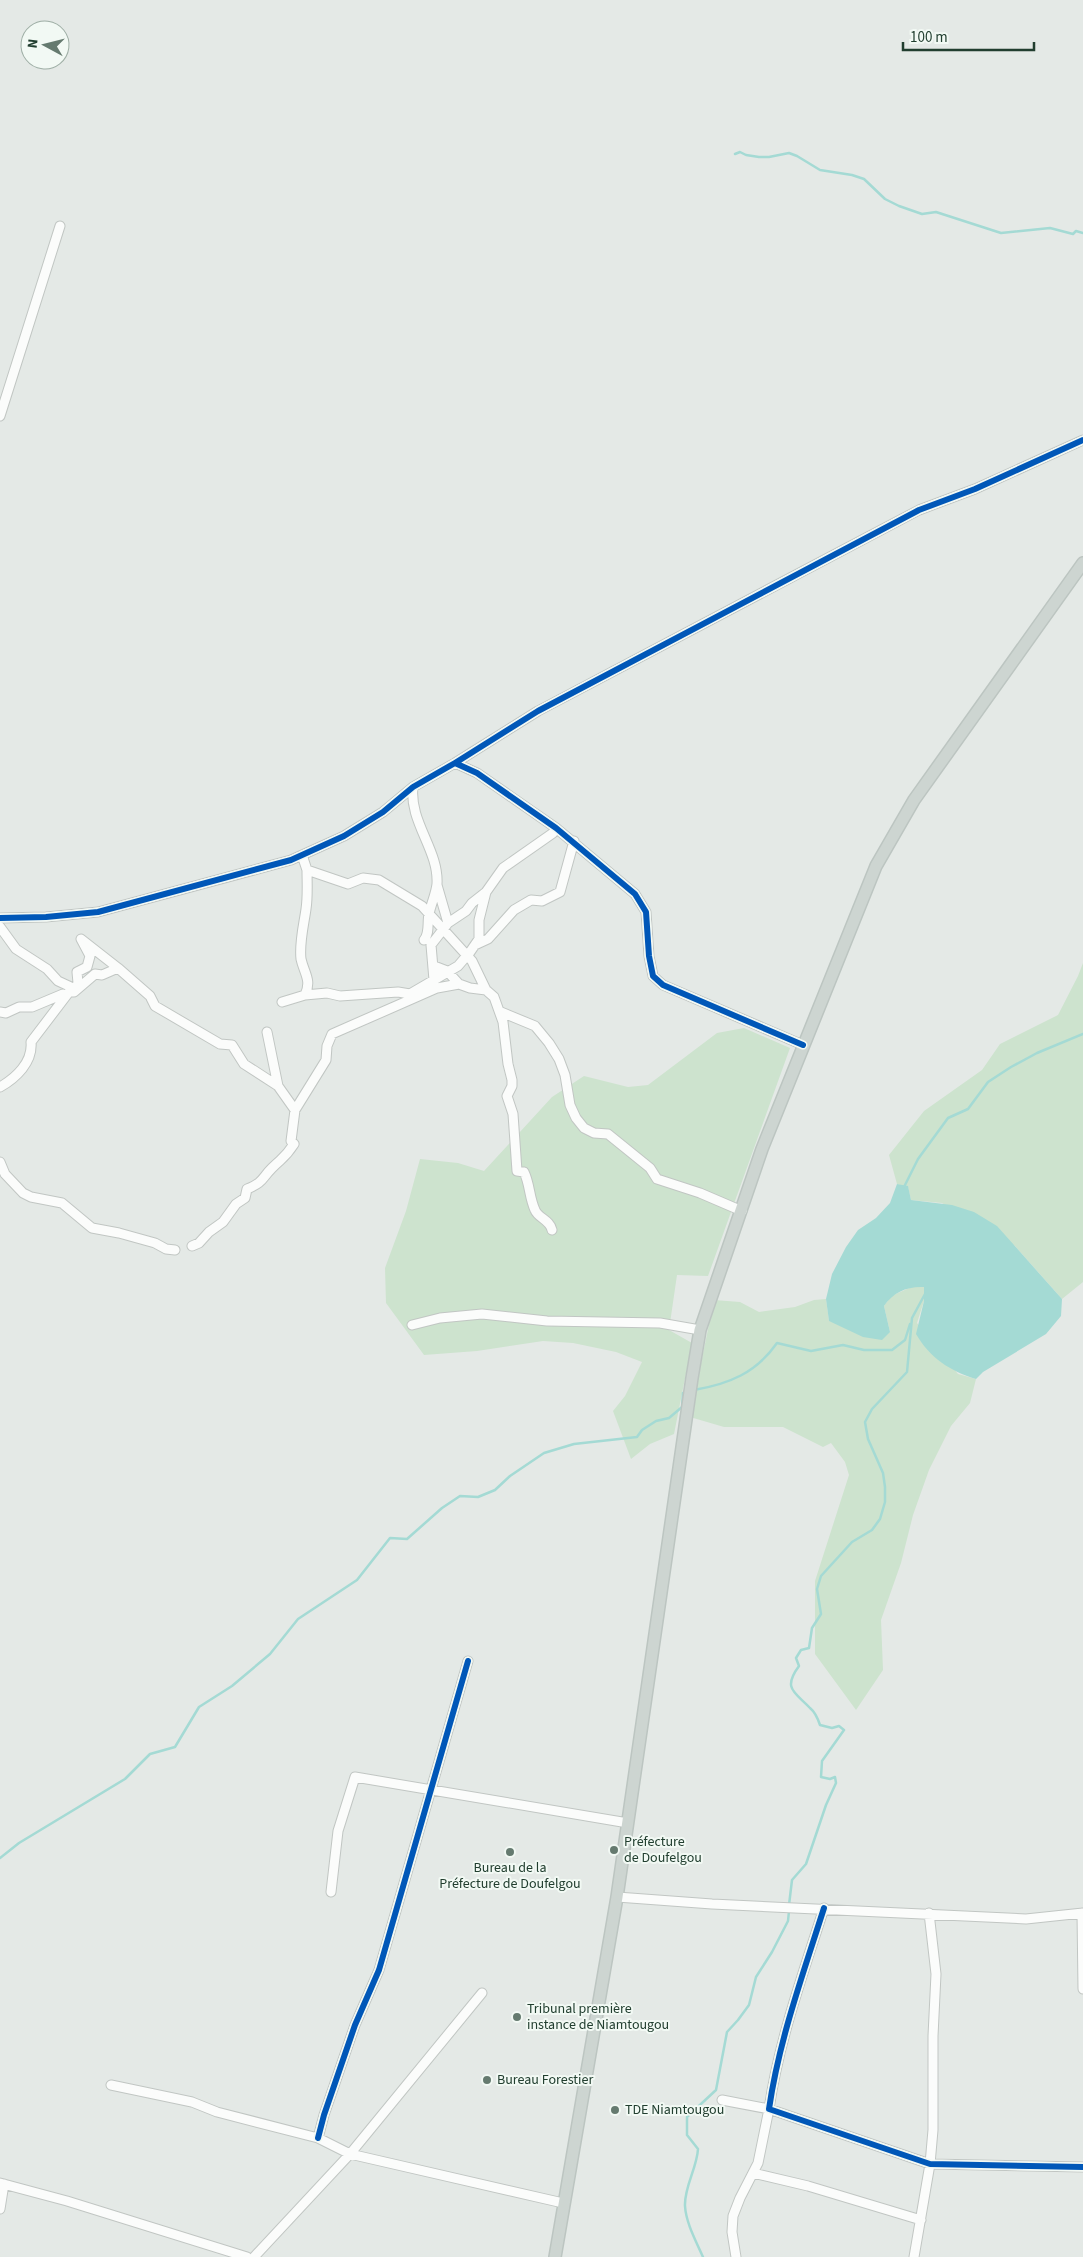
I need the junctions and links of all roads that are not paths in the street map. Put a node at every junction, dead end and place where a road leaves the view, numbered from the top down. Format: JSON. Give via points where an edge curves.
{"nodes":[{"id":1,"x":60,"y":226,"type":"dead end"},
{"id":2,"x":0,"y":416,"type":"edge"},
{"id":3,"x":1083,"y":440,"type":"edge"},
{"id":4,"x":1083,"y":563,"type":"edge"},
{"id":5,"x":455,"y":763,"type":"junction"},
{"id":6,"x":413,"y":787,"type":"junction"},
{"id":7,"x":556,"y":828,"type":"junction"},
{"id":8,"x":574,"y":841,"type":"junction"},
{"id":9,"x":302,"y":855,"type":"junction"},
{"id":10,"x":307,"y":870,"type":"junction"},
{"id":11,"x":437,"y":885,"type":"junction"},
{"id":12,"x":486,"y":892,"type":"junction"},
{"id":13,"x":429,"y":915,"type":"junction"},
{"id":14,"x":0,"y":918,"type":"edge"},
{"id":15,"x":446,"y":926,"type":"junction"},
{"id":16,"x":0,"y":928,"type":"edge"},
{"id":17,"x":424,"y":940,"type":"dead end"},
{"id":18,"x":475,"y":945,"type":"junction"},
{"id":19,"x":469,"y":959,"type":"junction"},
{"id":20,"x":434,"y":966,"type":"junction"},
{"id":21,"x":118,"y":968,"type":"junction"},
{"id":22,"x":447,"y":971,"type":"junction"},
{"id":23,"x":434,"y":980,"type":"junction"},
{"id":24,"x":459,"y":984,"type":"junction"},
{"id":25,"x":486,"y":990,"type":"junction"},
{"id":26,"x":70,"y":994,"type":"junction"},
{"id":27,"x":305,"y":995,"type":"junction"},
{"id":28,"x":282,"y":1002,"type":"dead end"},
{"id":29,"x":0,"y":1012,"type":"edge"},
{"id":30,"x":500,"y":1012,"type":"junction"},
{"id":31,"x":267,"y":1032,"type":"dead end"},
{"id":32,"x":803,"y":1045,"type":"junction"},
{"id":33,"x":278,"y":1086,"type":"junction"},
{"id":34,"x":0,"y":1087,"type":"edge"},
{"id":35,"x":295,"y":1110,"type":"junction"},
{"id":36,"x":0,"y":1162,"type":"edge"},
{"id":37,"x":742,"y":1211,"type":"junction"},
{"id":38,"x":552,"y":1230,"type":"dead end"},
{"id":39,"x":192,"y":1246,"type":"dead end"},
{"id":40,"x":175,"y":1250,"type":"dead end"},
{"id":41,"x":412,"y":1325,"type":"dead end"},
{"id":42,"x":700,"y":1330,"type":"junction"},
{"id":43,"x":468,"y":1660,"type":"dead end"},
{"id":44,"x":432,"y":1792,"type":"junction"},
{"id":45,"x":628,"y":1823,"type":"junction"},
{"id":46,"x":331,"y":1892,"type":"dead end"},
{"id":47,"x":617,"y":1897,"type":"junction"},
{"id":48,"x":824,"y":1908,"type":"junction"},
{"id":49,"x":929,"y":1913,"type":"junction"},
{"id":50,"x":1082,"y":1913,"type":"edge"},
{"id":51,"x":1083,"y":1989,"type":"edge"},
{"id":52,"x":482,"y":1993,"type":"dead end"},
{"id":53,"x":111,"y":2085,"type":"dead end"},
{"id":54,"x":722,"y":2100,"type":"dead end"},
{"id":55,"x":769,"y":2109,"type":"junction"},
{"id":56,"x":318,"y":2138,"type":"junction"},
{"id":57,"x":350,"y":2154,"type":"junction"},
{"id":58,"x":930,"y":2164,"type":"junction"},
{"id":59,"x":1083,"y":2167,"type":"edge"},
{"id":60,"x":753,"y":2174,"type":"junction"},
{"id":61,"x":2,"y":2184,"type":"edge"},
{"id":62,"x":563,"y":2203,"type":"junction"},
{"id":63,"x":0,"y":2209,"type":"edge"},
{"id":64,"x":921,"y":2220,"type":"junction"},
{"id":65,"x":247,"y":2257,"type":"edge"},
{"id":66,"x":254,"y":2257,"type":"edge"},
{"id":67,"x":555,"y":2257,"type":"edge"},
{"id":68,"x":736,"y":2257,"type":"edge"},
{"id":69,"x":914,"y":2257,"type":"edge"}],
"edges":[{"from":1,"to":2,"type":"street"},
{"from":3,"to":5,"type":"street","via":[[975,489],[910,514],[538,711]]},
{"from":4,"to":32,"type":"main road","via":[[909,808],[876,866]]},
{"from":5,"to":6,"type":"street"},
{"from":5,"to":7,"type":"street","via":[[477,773]]},
{"from":6,"to":9,"type":"street","via":[[383,812],[344,836]]},
{"from":6,"to":11,"type":"street","via":[[417,822],[435,868]]},
{"from":7,"to":8,"type":"street"},
{"from":7,"to":12,"type":"street","via":[[503,868]]},
{"from":8,"to":18,"type":"street","via":[[560,892],[542,901],[531,900],[514,910],[488,939]]},
{"from":8,"to":32,"type":"street","via":[[635,894],[646,912],[653,976],[663,985]]},
{"from":9,"to":10,"type":"street"},
{"from":9,"to":14,"type":"street","via":[[98,912]]},
{"from":10,"to":13,"type":"street","via":[[348,884],[364,878],[380,880],[422,906]]},
{"from":10,"to":27,"type":"street","via":[[307,906],[301,948],[309,984]]},
{"from":11,"to":13,"type":"street"},
{"from":11,"to":15,"type":"street"},
{"from":12,"to":15,"type":"street"},
{"from":12,"to":18,"type":"street","via":[[479,920],[479,939]]},
{"from":13,"to":15,"type":"street"},
{"from":13,"to":17,"type":"street"},
{"from":15,"to":19,"type":"street"},
{"from":15,"to":20,"type":"street","via":[[431,945]]},
{"from":16,"to":26,"type":"street","via":[[16,949],[71,988]]},
{"from":18,"to":19,"type":"street"},
{"from":19,"to":22,"type":"street"},
{"from":19,"to":25,"type":"street"},
{"from":20,"to":22,"type":"street"},
{"from":20,"to":23,"type":"street"},
{"from":21,"to":26,"type":"street","via":[[102,975],[95,974]]},
{"from":21,"to":26,"type":"street","via":[[81,939],[90,956],[87,967],[77,972],[78,983]]},
{"from":21,"to":33,"type":"street","via":[[150,996],[155,1006],[220,1044],[232,1045],[244,1064]]},
{"from":22,"to":23,"type":"street"},
{"from":22,"to":24,"type":"street"},
{"from":23,"to":27,"type":"street","via":[[410,994]]},
{"from":24,"to":25,"type":"street"},
{"from":24,"to":35,"type":"street","via":[[437,988],[332,1034],[326,1060]]},
{"from":25,"to":30,"type":"street","via":[[494,997]]},
{"from":26,"to":29,"type":"street","via":[[53,997],[32,1007]]},
{"from":26,"to":34,"type":"street","via":[[31,1042],[32,1052],[27,1062],[12,1080]]},
{"from":27,"to":28,"type":"street"},
{"from":30,"to":37,"type":"street","via":[[535,1026],[549,1043],[566,1075],[570,1105],[584,1128],[608,1134],[650,1168],[657,1179]]},
{"from":30,"to":38,"type":"street","via":[[512,1080],[507,1096],[512,1114],[516,1171],[524,1172],[530,1184],[535,1211],[551,1225]]},
{"from":31,"to":33,"type":"street"},
{"from":32,"to":37,"type":"main road","via":[[762,1148]]},
{"from":33,"to":35,"type":"street"},
{"from":35,"to":39,"type":"street","via":[[291,1140],[294,1144],[285,1158],[272,1167],[261,1183],[247,1189],[245,1198],[236,1204],[223,1222]]},
{"from":36,"to":40,"type":"street","via":[[5,1174],[23,1193],[62,1203],[92,1228],[119,1232]]},
{"from":37,"to":42,"type":"main road"},
{"from":41,"to":42,"type":"street","via":[[440,1318],[482,1314],[547,1321],[660,1323]]},
{"from":42,"to":45,"type":"main road"},
{"from":43,"to":44,"type":"street"},
{"from":44,"to":45,"type":"street"},
{"from":44,"to":46,"type":"street","via":[[355,1777],[338,1832]]},
{"from":44,"to":56,"type":"street","via":[[379,1970],[356,2026]]},
{"from":45,"to":47,"type":"main road"},
{"from":47,"to":48,"type":"street"},
{"from":47,"to":62,"type":"main road"},
{"from":48,"to":49,"type":"street"},
{"from":48,"to":55,"type":"street","via":[[786,2024]]},
{"from":49,"to":50,"type":"street","via":[[1026,1919]]},
{"from":49,"to":58,"type":"street","via":[[936,1974]]},
{"from":50,"to":51,"type":"street"},
{"from":52,"to":57,"type":"street"},
{"from":53,"to":56,"type":"street","via":[[192,2102],[217,2112]]},
{"from":54,"to":55,"type":"street"},
{"from":55,"to":58,"type":"street"},
{"from":55,"to":60,"type":"street"},
{"from":56,"to":57,"type":"street"},
{"from":57,"to":62,"type":"street"},
{"from":57,"to":66,"type":"street"},
{"from":58,"to":59,"type":"street"},
{"from":58,"to":64,"type":"street"},
{"from":60,"to":64,"type":"street","via":[[816,2188]]},
{"from":60,"to":68,"type":"street","via":[[733,2216]]},
{"from":61,"to":63,"type":"street"},
{"from":61,"to":65,"type":"street"},
{"from":62,"to":67,"type":"main road"},
{"from":64,"to":69,"type":"street"}]}
